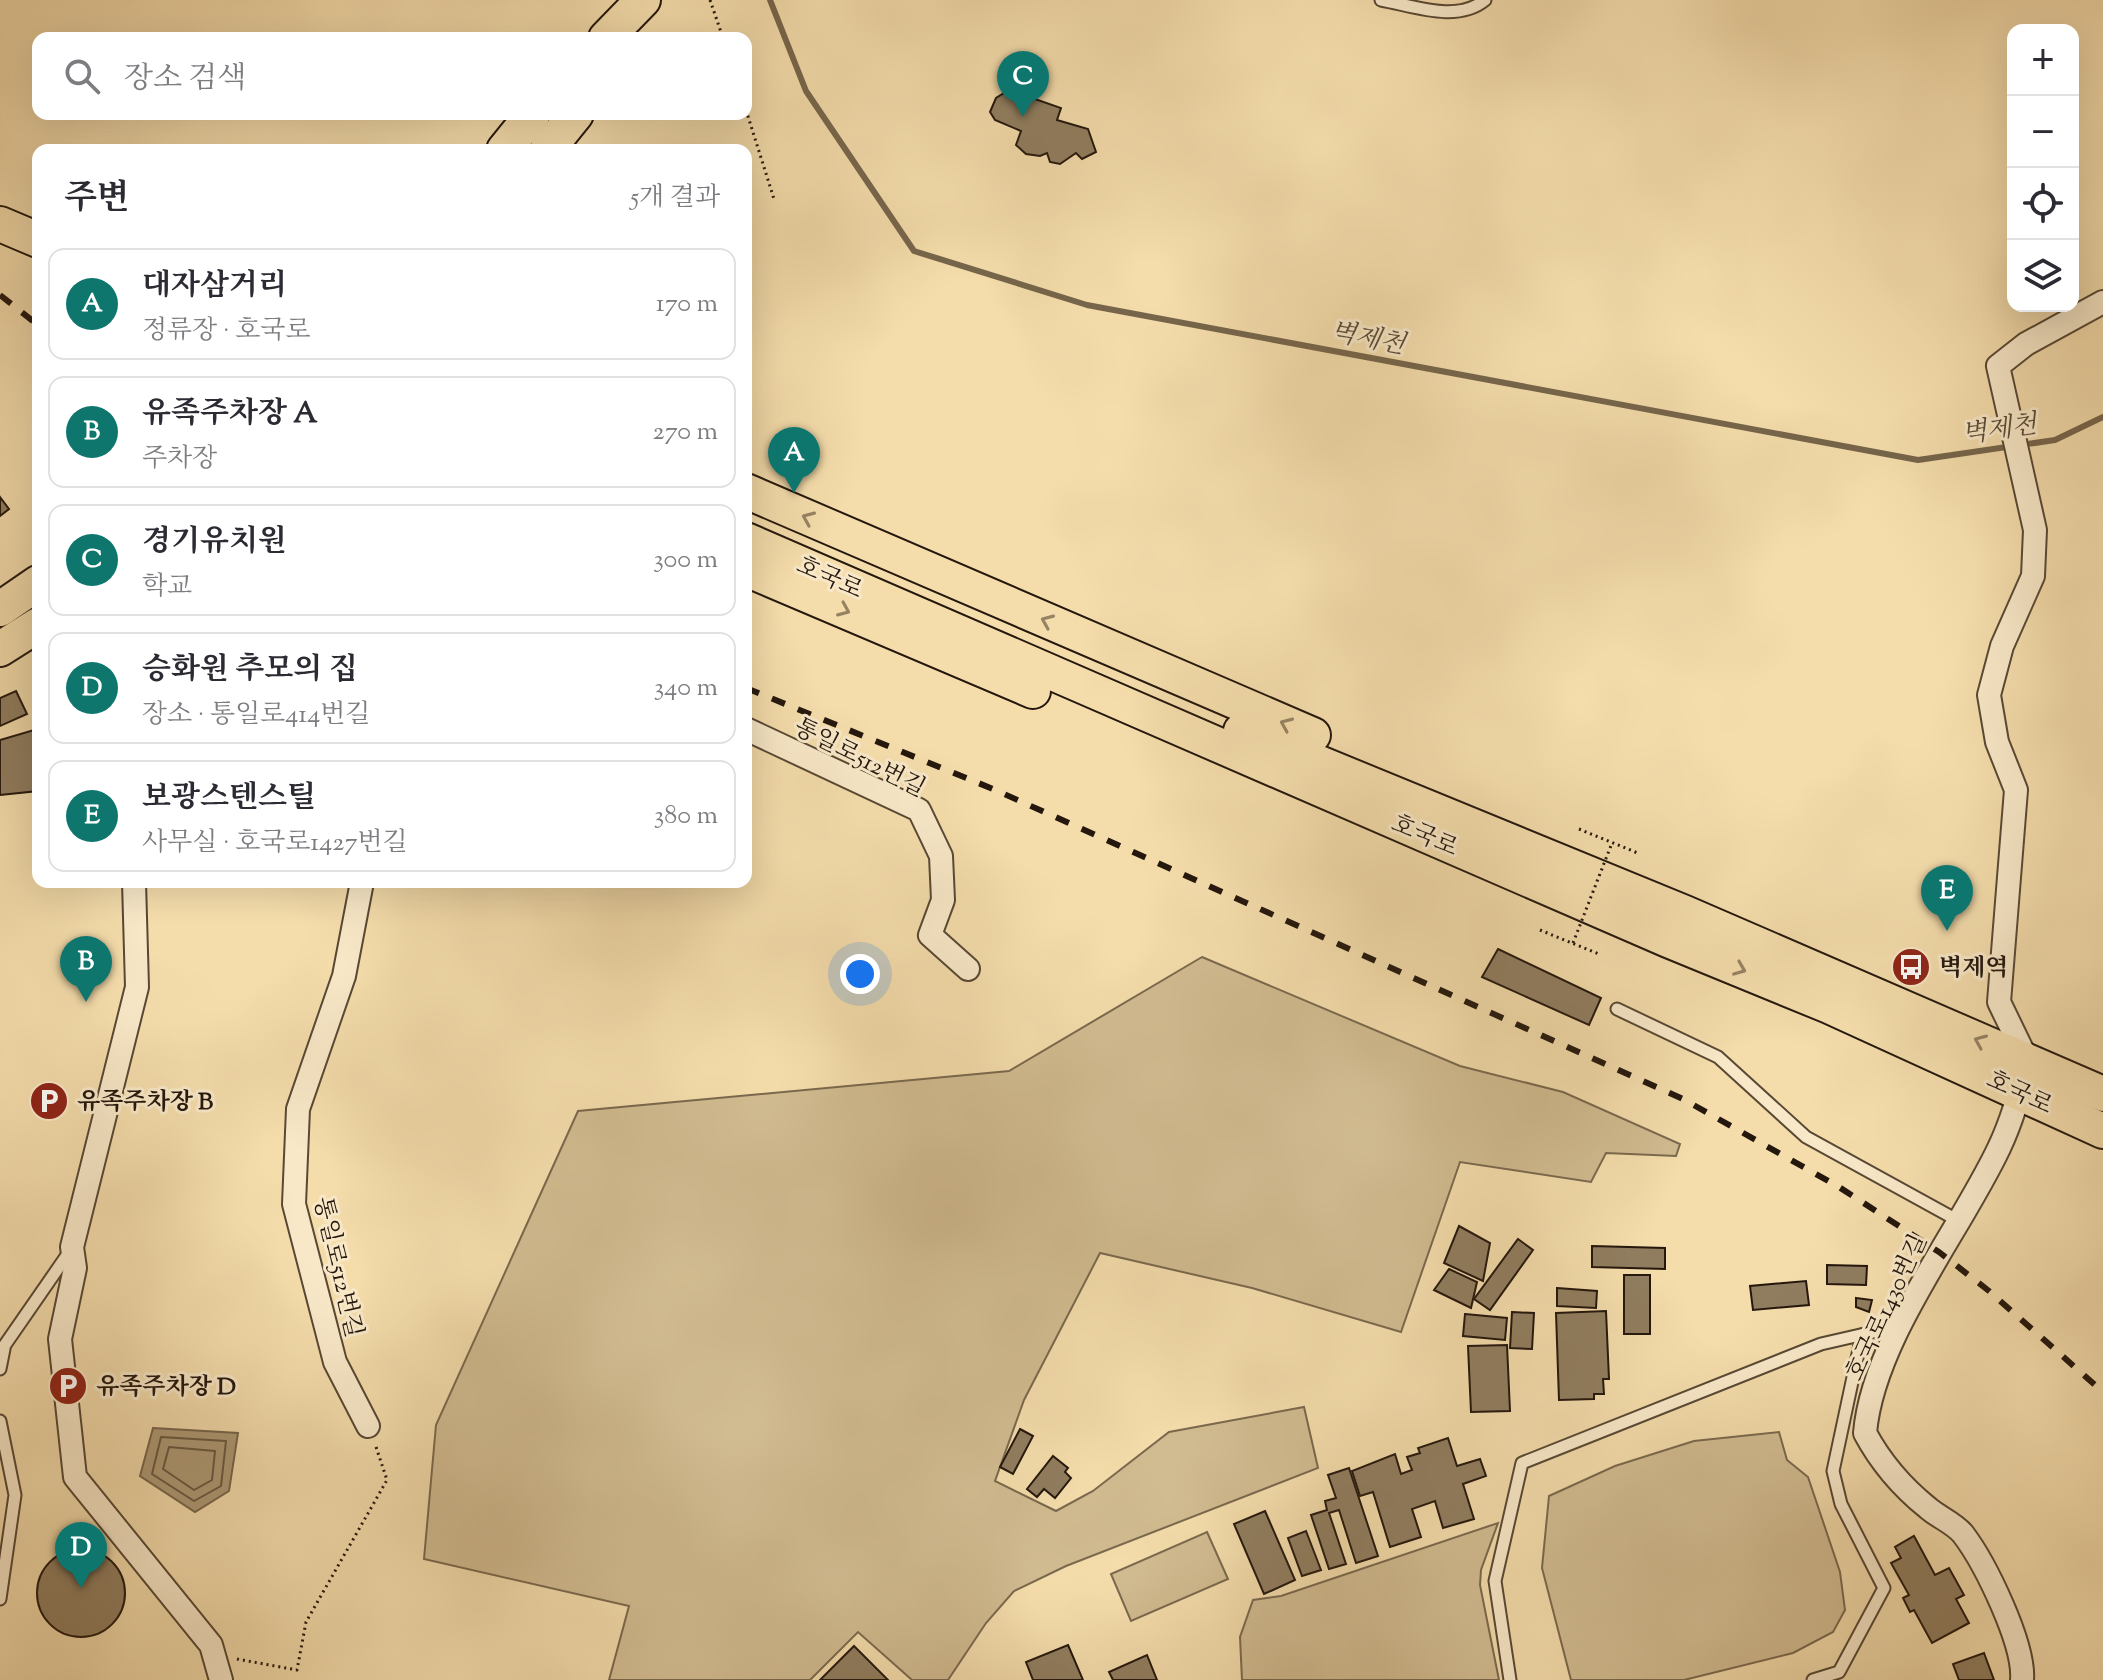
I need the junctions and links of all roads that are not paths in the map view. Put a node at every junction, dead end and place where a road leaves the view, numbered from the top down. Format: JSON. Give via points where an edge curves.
{"nodes":[{"id":1,"x":643,"y":0,"type":"edge"},
{"id":2,"x":665,"y":0,"type":"edge"},
{"id":3,"x":1381,"y":0,"type":"edge"},
{"id":4,"x":1485,"y":0,"type":"edge"},
{"id":5,"x":612,"y":32,"type":"edge"},
{"id":6,"x":642,"y":32,"type":"edge"},
{"id":7,"x":528,"y":120,"type":"edge"},
{"id":8,"x":574,"y":120,"type":"edge"},
{"id":9,"x":576,"y":120,"type":"edge"},
{"id":10,"x":509,"y":144,"type":"edge"},
{"id":11,"x":552,"y":144,"type":"edge"},
{"id":12,"x":566,"y":144,"type":"edge"},
{"id":13,"x":0,"y":201,"type":"edge"},
{"id":14,"x":32,"y":214,"type":"edge"},
{"id":15,"x":0,"y":224,"type":"edge"},
{"id":16,"x":32,"y":237,"type":"edge"},
{"id":17,"x":2103,"y":302,"type":"edge"},
{"id":18,"x":752,"y":494,"type":"edge"},
{"id":19,"x":752,"y":521,"type":"edge"},
{"id":20,"x":752,"y":542,"type":"edge"},
{"id":21,"x":752,"y":572,"type":"edge"},
{"id":22,"x":16,"y":598,"type":"edge"},
{"id":23,"x":32,"y":628,"type":"edge"},
{"id":24,"x":32,"y":635,"type":"edge"},
{"id":25,"x":0,"y":649,"type":"edge"},
{"id":26,"x":752,"y":732,"type":"edge"},
{"id":27,"x":134,"y":888,"type":"edge"},
{"id":28,"x":361,"y":888,"type":"edge"},
{"id":29,"x":1676,"y":926,"type":"junction"},
{"id":30,"x":968,"y":969,"type":"dead end"},
{"id":31,"x":1617,"y":1009,"type":"dead end"},
{"id":32,"x":2024,"y":1076,"type":"junction"},
{"id":33,"x":2103,"y":1094,"type":"edge"},
{"id":34,"x":2103,"y":1131,"type":"edge"},
{"id":35,"x":1957,"y":1220,"type":"junction"},
{"id":36,"x":72,"y":1247,"type":"junction"},
{"id":37,"x":1899,"y":1333,"type":"junction"},
{"id":38,"x":1862,"y":1335,"type":"junction"},
{"id":39,"x":2,"y":1350,"type":"edge"},
{"id":40,"x":0,"y":1369,"type":"edge"},
{"id":41,"x":0,"y":1421,"type":"edge"},
{"id":42,"x":368,"y":1426,"type":"road end"},
{"id":43,"x":0,"y":1599,"type":"edge"},
{"id":44,"x":221,"y":1680,"type":"edge"},
{"id":45,"x":1510,"y":1680,"type":"edge"},
{"id":46,"x":1813,"y":1680,"type":"edge"},
{"id":47,"x":2022,"y":1680,"type":"edge"}],
"edges":[{"from":1,"to":5,"type":"main road"},
{"from":2,"to":6,"type":"main road"},
{"from":3,"to":4,"type":"lane","via":[[1448,13]]},
{"from":7,"to":10,"type":"main road"},
{"from":8,"to":11,"type":"main road"},
{"from":9,"to":12,"type":"main road"},
{"from":13,"to":14,"type":"main road"},
{"from":15,"to":16,"type":"main road"},
{"from":17,"to":32,"type":"street","via":[[2026,344],[1998,366],[2035,530],[2033,576],[2002,646],[1989,695],[1997,742],[2016,790],[1999,1002]]},
{"from":29,"to":18,"type":"main road","one_way":true,"via":[[1449,794]]},
{"from":19,"to":29,"type":"main road","name":"호국로","via":[[1240,730]]},
{"from":20,"to":29,"type":"main road","name":"호국로"},
{"from":21,"to":29,"type":"main road","one_way":true,"via":[[1425,858],[1632,931]]},
{"from":22,"to":23,"type":"street"},
{"from":24,"to":25,"type":"main road"},
{"from":26,"to":30,"type":"street","name":"통일로512번길","via":[[919,810],[941,856],[943,900],[930,935]]},
{"from":27,"to":36,"type":"street","via":[[137,987]]},
{"from":28,"to":42,"type":"street","name":"통일로512번길","via":[[344,976],[298,1109],[294,1204],[335,1362]]},
{"from":29,"to":32,"type":"main road","name":"호국로","via":[[1829,1006]]},
{"from":31,"to":35,"type":"lane","via":[[1718,1057],[1806,1137]]},
{"from":32,"to":33,"type":"main road","name":"호국로"},
{"from":32,"to":34,"type":"main road","name":"호국로"},
{"from":32,"to":35,"type":"street","name":"호국로1430번길","via":[[1999,1149]]},
{"from":35,"to":37,"type":"street","name":"호국로1430번길"},
{"from":36,"to":39,"type":"lane"},
{"from":36,"to":44,"type":"street","via":[[75,1268],[60,1339],[75,1477],[211,1645]]},
{"from":37,"to":38,"type":"lane"},
{"from":37,"to":47,"type":"street","name":"호국로1430번길","via":[[1880,1373],[1865,1433],[1885,1466],[1926,1508],[1962,1532],[2014,1630]]},
{"from":38,"to":45,"type":"lane","via":[[1821,1344],[1522,1463],[1495,1581]]},
{"from":38,"to":46,"type":"lane","via":[[1833,1471],[1841,1504],[1884,1588],[1839,1672]]},
{"from":39,"to":40,"type":"lane"},
{"from":41,"to":43,"type":"lane","via":[[15,1495]]}]}
